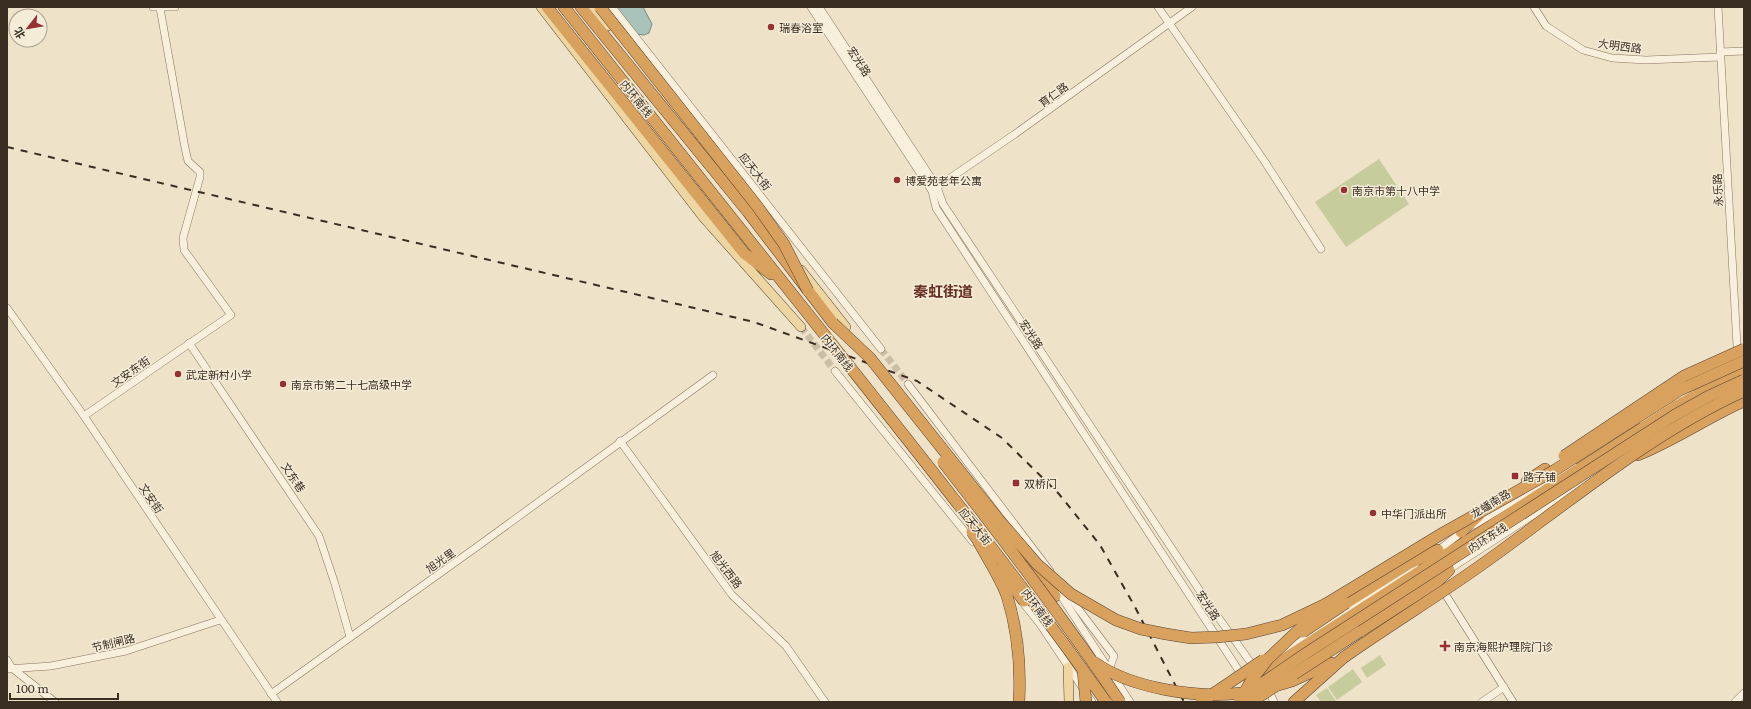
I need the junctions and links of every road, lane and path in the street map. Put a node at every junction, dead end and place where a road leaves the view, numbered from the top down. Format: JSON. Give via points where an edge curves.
{"nodes":[{"id":1,"x":157,"y":7,"type":"edge"},
{"id":2,"x":176,"y":7,"type":"edge"},
{"id":3,"x":546,"y":7,"type":"edge"},
{"id":4,"x":564,"y":7,"type":"edge"},
{"id":5,"x":581,"y":7,"type":"edge"},
{"id":6,"x":593,"y":7,"type":"edge"},
{"id":7,"x":600,"y":7,"type":"edge"},
{"id":8,"x":612,"y":7,"type":"edge"},
{"id":9,"x":812,"y":7,"type":"edge"},
{"id":10,"x":820,"y":7,"type":"edge"},
{"id":11,"x":1158,"y":7,"type":"edge"},
{"id":12,"x":1192,"y":7,"type":"edge"},
{"id":13,"x":1534,"y":7,"type":"edge"},
{"id":14,"x":1718,"y":7,"type":"edge"},
{"id":15,"x":1168,"y":24,"type":"junction"},
{"id":16,"x":1744,"y":51,"type":"edge"},
{"id":17,"x":1720,"y":54,"type":"junction"},
{"id":18,"x":935,"y":189,"type":"junction"},
{"id":19,"x":1321,"y":249,"type":"dead end"},
{"id":20,"x":784,"y":284,"type":"junction"},
{"id":21,"x":808,"y":291,"type":"junction"},
{"id":22,"x":7,"y":308,"type":"edge"},
{"id":23,"x":833,"y":323,"type":"junction"},
{"id":24,"x":816,"y":324,"type":"junction"},
{"id":25,"x":801,"y":327,"type":"tunnel mouth"},
{"id":26,"x":846,"y":327,"type":"dead end"},
{"id":27,"x":189,"y":343,"type":"junction"},
{"id":28,"x":881,"y":349,"type":"tunnel mouth"},
{"id":29,"x":1744,"y":349,"type":"edge"},
{"id":30,"x":1744,"y":367,"type":"edge"},
{"id":31,"x":835,"y":371,"type":"tunnel mouth"},
{"id":32,"x":713,"y":375,"type":"dead end"},
{"id":33,"x":1744,"y":380,"type":"edge"},
{"id":34,"x":908,"y":384,"type":"tunnel mouth"},
{"id":35,"x":1744,"y":386,"type":"edge"},
{"id":36,"x":1744,"y":391,"type":"edge"},
{"id":37,"x":905,"y":396,"type":"dead end"},
{"id":38,"x":1744,"y":401,"type":"edge"},
{"id":39,"x":84,"y":416,"type":"junction"},
{"id":40,"x":620,"y":441,"type":"junction"},
{"id":41,"x":1610,"y":466,"type":"junction"},
{"id":42,"x":999,"y":520,"type":"junction"},
{"id":43,"x":1461,"y":532,"type":"junction"},
{"id":44,"x":977,"y":539,"type":"junction"},
{"id":45,"x":1438,"y":550,"type":"junction"},
{"id":46,"x":1449,"y":570,"type":"junction"},
{"id":47,"x":1437,"y":582,"type":"junction"},
{"id":48,"x":1326,"y":604,"type":"junction"},
{"id":49,"x":220,"y":620,"type":"junction"},
{"id":50,"x":350,"y":637,"type":"junction"},
{"id":51,"x":1343,"y":658,"type":"junction"},
{"id":52,"x":7,"y":660,"type":"edge"},
{"id":53,"x":1252,"y":663,"type":"junction"},
{"id":54,"x":1068,"y":667,"type":"junction"},
{"id":55,"x":10,"y":668,"type":"edge"},
{"id":56,"x":1109,"y":670,"type":"junction"},
{"id":57,"x":1239,"y":671,"type":"junction"},
{"id":58,"x":1257,"y":671,"type":"junction"},
{"id":59,"x":1266,"y":685,"type":"junction"},
{"id":60,"x":1504,"y":688,"type":"junction"},
{"id":61,"x":1744,"y":693,"type":"edge"},
{"id":62,"x":271,"y":694,"type":"junction"},
{"id":63,"x":55,"y":702,"type":"edge"},
{"id":64,"x":276,"y":702,"type":"edge"},
{"id":65,"x":825,"y":702,"type":"edge"},
{"id":66,"x":1019,"y":702,"type":"edge"},
{"id":67,"x":1069,"y":702,"type":"edge"},
{"id":68,"x":1086,"y":702,"type":"edge"},
{"id":69,"x":1092,"y":702,"type":"edge"},
{"id":70,"x":1106,"y":702,"type":"edge"},
{"id":71,"x":1120,"y":702,"type":"edge"},
{"id":72,"x":1130,"y":702,"type":"edge"},
{"id":73,"x":1201,"y":702,"type":"edge"},
{"id":74,"x":1220,"y":702,"type":"edge"},
{"id":75,"x":1235,"y":702,"type":"edge"},
{"id":76,"x":1239,"y":702,"type":"edge"},
{"id":77,"x":1251,"y":702,"type":"edge"},
{"id":78,"x":1259,"y":702,"type":"edge"},
{"id":79,"x":1274,"y":702,"type":"edge"},
{"id":80,"x":1294,"y":702,"type":"edge"},
{"id":81,"x":1482,"y":702,"type":"edge"},
{"id":82,"x":1513,"y":702,"type":"edge"},
{"id":83,"x":1735,"y":702,"type":"edge"}],
"edges":[{"from":1,"to":2,"type":"street"},
{"from":1,"to":27,"type":"street","name":"文安东街","via":[[188,161],[200,172],[183,238],[184,250],[231,315]]},
{"from":3,"to":20,"type":"highway","via":[[744,253]]},
{"from":3,"to":25,"type":"main road","via":[[703,217]]},
{"from":4,"to":20,"type":"highway","name":"内环南线"},
{"from":5,"to":21,"type":"highway","name":"内环南线","bridge":true,"via":[[748,212]]},
{"from":6,"to":26,"type":"main road"},
{"from":7,"to":21,"type":"highway","bridge":true,"via":[[757,206],[784,244]]},
{"from":8,"to":28,"type":"street","name":"应天大街"},
{"from":9,"to":18,"type":"street","name":"宏光路"},
{"from":10,"to":18,"type":"street","name":"宏光路"},
{"from":11,"to":15,"type":"street"},
{"from":12,"to":15,"type":"street","name":"育仁路"},
{"from":13,"to":17,"type":"street","name":"大明西路","via":[[1546,26],[1584,50],[1612,58],[1646,60]]},
{"from":14,"to":17,"type":"street","name":"永乐路"},
{"from":15,"to":18,"type":"street","name":"育仁路"},
{"from":15,"to":19,"type":"street","via":[[1265,162]]},
{"from":16,"to":17,"type":"street","name":"大明西路"},
{"from":17,"to":30,"type":"street","name":"永乐路","via":[[1737,345]]},
{"from":18,"to":53,"type":"street","name":"宏光路","via":[[1208,603]]},
{"from":18,"to":57,"type":"street","name":"宏光路","via":[[936,208]]},
{"from":20,"to":24,"type":"highway","name":"内环南线"},
{"from":21,"to":23,"type":"highway","name":"内环南线"},
{"from":22,"to":39,"type":"street","name":"文安街"},
{"from":23,"to":42,"type":"highway","bridge":true,"via":[[870,358]]},
{"from":23,"to":71,"type":"highway","name":"内环南线","bridge":true,"via":[[1005,541]]},
{"from":24,"to":44,"type":"highway","bridge":true,"via":[[835,359]]},
{"from":24,"to":70,"type":"highway","name":"内环南线","bridge":true,"via":[[996,552]]},
{"from":27,"to":39,"type":"street","name":"文安东街"},
{"from":27,"to":50,"type":"street","name":"文东巷","via":[[319,536]]},
{"from":29,"to":43,"type":"highway","bridge":true,"via":[[1684,376],[1486,508]]},
{"from":30,"to":43,"type":"street","name":"龙蟠南路","via":[[1688,392],[1547,482]]},
{"from":30,"to":48,"type":"highway","bridge":true,"via":[[1680,390],[1555,470],[1442,532]]},
{"from":30,"to":74,"type":"highway","name":"内环东线","bridge":true,"via":[[1675,407],[1435,560]]},
{"from":31,"to":54,"type":"street","name":"应天大街","via":[[1040,624]]},
{"from":32,"to":40,"type":"street","name":"旭光里"},
{"from":33,"to":75,"type":"highway","name":"内环东线","bridge":true,"via":[[1675,415]]},
{"from":34,"to":56,"type":"street","via":[[1114,656]]},
{"from":35,"to":41,"type":"street","via":[[1666,427]]},
{"from":36,"to":51,"type":"highway","bridge":true,"via":[[1700,412],[1670,431]]},
{"from":37,"to":56,"type":"street","via":[[1049,578]]},
{"from":38,"to":41,"type":"highway","via":[[1651,450]]},
{"from":39,"to":49,"type":"street","name":"文安街"},
{"from":40,"to":50,"type":"street","name":"旭光里"},
{"from":40,"to":65,"type":"street","name":"旭光西路","via":[[732,595],[786,646]]},
{"from":41,"to":46,"type":"street"},
{"from":42,"to":48,"type":"highway","bridge":true,"via":[[1037,564],[1071,594],[1116,620],[1141,629],[1191,638],[1246,634],[1282,625]]},
{"from":42,"to":68,"type":"highway","bridge":true,"via":[[1055,596],[1072,628],[1082,661]]},
{"from":43,"to":45,"type":"street","name":"龙蟠南路"},
{"from":44,"to":51,"type":"highway","bridge":true,"via":[[1041,620],[1099,666],[1124,678],[1175,691],[1216,695],[1241,693],[1292,681]]},
{"from":44,"to":66,"type":"highway","bridge":true,"via":[[1006,596],[1017,635]]},
{"from":45,"to":58,"type":"street","name":"龙蟠南路"},
{"from":45,"to":73,"type":"highway","bridge":true,"via":[[1408,564],[1346,603]]},
{"from":46,"to":47,"type":"highway"},
{"from":46,"to":59,"type":"street"},
{"from":47,"to":60,"type":"street"},
{"from":47,"to":77,"type":"highway","bridge":true},
{"from":48,"to":76,"type":"highway","bridge":true,"via":[[1268,659]]},
{"from":49,"to":55,"type":"street","name":"节制闸路","via":[[126,651],[51,666]]},
{"from":49,"to":62,"type":"street","name":"文安街"},
{"from":50,"to":62,"type":"street","name":"旭光里"},
{"from":51,"to":80,"type":"highway"},
{"from":52,"to":55,"type":"street"},
{"from":53,"to":57,"type":"street"},
{"from":53,"to":58,"type":"street","name":"宏光路"},
{"from":54,"to":67,"type":"main road"},
{"from":54,"to":69,"type":"street","name":"应天大街"},
{"from":55,"to":63,"type":"street"},
{"from":56,"to":72,"type":"street"},
{"from":57,"to":78,"type":"street","name":"宏光路"},
{"from":58,"to":59,"type":"street","name":"宏光路"},
{"from":59,"to":79,"type":"street","name":"宏光路"},
{"from":60,"to":81,"type":"street"},
{"from":60,"to":82,"type":"street"},
{"from":61,"to":83,"type":"street"},
{"from":62,"to":64,"type":"street","name":"文安街"}]}
